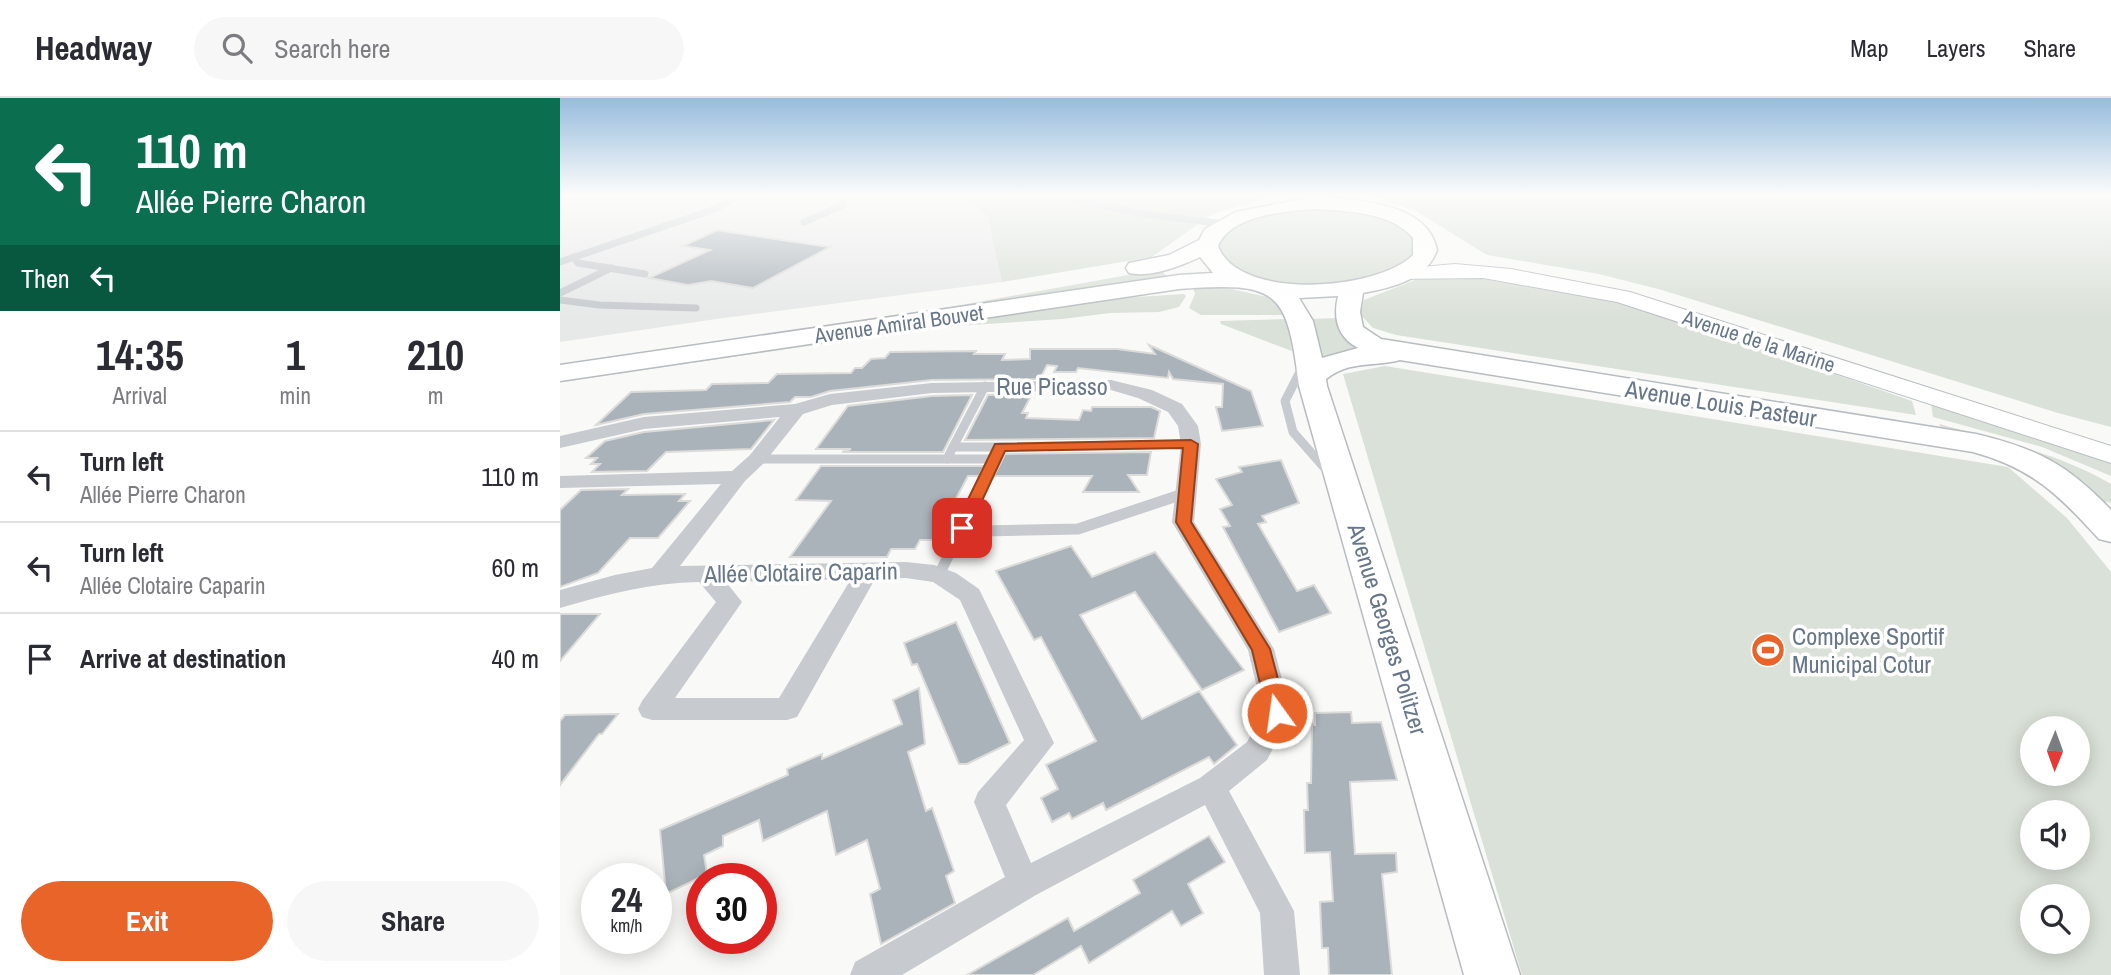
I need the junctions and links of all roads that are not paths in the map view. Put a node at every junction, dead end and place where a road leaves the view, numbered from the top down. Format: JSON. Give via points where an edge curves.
{"nodes":[{"id":1,"x":636,"y":236,"type":"edge"},
{"id":2,"x":1212,"y":236,"type":"edge"},
{"id":3,"x":1425,"y":238,"type":"joint"},
{"id":4,"x":1208,"y":244,"type":"junction"},
{"id":5,"x":574,"y":257,"type":"junction"},
{"id":6,"x":560,"y":261,"type":"edge"},
{"id":7,"x":611,"y":268,"type":"junction"},
{"id":8,"x":645,"y":274,"type":"dead end"},
{"id":9,"x":1399,"y":275,"type":"junction"},
{"id":10,"x":1237,"y":278,"type":"junction"},
{"id":11,"x":1278,"y":288,"type":"junction"},
{"id":12,"x":1352,"y":289,"type":"junction"},
{"id":13,"x":560,"y":293,"type":"edge"},
{"id":14,"x":560,"y":300,"type":"edge"},
{"id":15,"x":696,"y":308,"type":"dead end"},
{"id":16,"x":1416,"y":355,"type":"junction"},
{"id":17,"x":560,"y":361,"type":"edge"},
{"id":18,"x":1310,"y":366,"type":"junction"},
{"id":19,"x":560,"y":373,"type":"edge"},
{"id":20,"x":985,"y":386,"type":"junction"},
{"id":21,"x":796,"y":410,"type":"junction"},
{"id":22,"x":2111,"y":438,"type":"edge"},
{"id":23,"x":560,"y":442,"type":"edge"},
{"id":24,"x":1191,"y":444,"type":"junction"},
{"id":25,"x":953,"y":447,"type":"junction"},
{"id":26,"x":1000,"y":447,"type":"junction"},
{"id":27,"x":2111,"y":455,"type":"edge"},
{"id":28,"x":757,"y":459,"type":"junction"},
{"id":29,"x":947,"y":459,"type":"junction"},
{"id":30,"x":995,"y":459,"type":"junction"},
{"id":31,"x":738,"y":477,"type":"junction"},
{"id":32,"x":560,"y":482,"type":"edge"},
{"id":33,"x":1186,"y":493,"type":"junction"},
{"id":34,"x":983,"y":531,"type":"dead end"},
{"id":35,"x":2111,"y":531,"type":"edge"},
{"id":36,"x":867,"y":571,"type":"junction"},
{"id":37,"x":940,"y":573,"type":"junction"},
{"id":38,"x":705,"y":574,"type":"junction"},
{"id":39,"x":660,"y":575,"type":"junction"},
{"id":40,"x":560,"y":599,"type":"edge"},
{"id":41,"x":1211,"y":787,"type":"junction"},
{"id":42,"x":1024,"y":884,"type":"junction"},
{"id":43,"x":868,"y":975,"type":"edge"},
{"id":44,"x":1282,"y":975,"type":"edge"},
{"id":45,"x":1492,"y":975,"type":"edge"}],
"edges":[{"from":1,"to":5,"type":"lane"},
{"from":2,"to":4,"type":"main road"},
{"from":3,"to":9,"type":"main road","via":[[1426,251],[1418,264]]},
{"from":3,"to":22,"type":"main road","name":"Avenue de la Marine","via":[[1453,255],[1627,286],[2016,413]]},
{"from":4,"to":10,"type":"main road","via":[[1210,258]]},
{"from":4,"to":17,"type":"main road","name":"Avenue Amiral Bouvet","via":[[1176,260],[1114,273],[806,326]]},
{"from":5,"to":6,"type":"lane"},
{"from":5,"to":7,"type":"lane","via":[[578,263]]},
{"from":7,"to":8,"type":"lane"},
{"from":7,"to":13,"type":"lane"},
{"from":9,"to":12,"type":"main road"},
{"from":9,"to":27,"type":"main road","name":"Avenue de la Marine","via":[[1462,270],[1622,297]]},
{"from":10,"to":11,"type":"main road"},
{"from":10,"to":19,"type":"main road","name":"Avenue Amiral Bouvet","via":[[1179,282]]},
{"from":11,"to":12,"type":"main road"},
{"from":11,"to":18,"type":"main road","name":"Avenue Georges Politzer","via":[[1301,317]]},
{"from":12,"to":16,"type":"main road","name":"Avenue Louis Pasteur","via":[[1346,310],[1357,338]]},
{"from":14,"to":15,"type":"lane"},
{"from":16,"to":18,"type":"main road","via":[[1371,354]]},
{"from":16,"to":35,"type":"main road","name":"Avenue Louis Pasteur","via":[[1995,448],[2053,472]]},
{"from":18,"to":45,"type":"main road","name":"Avenue Georges Politzer"},
{"from":20,"to":21,"type":"street","name":"Rue Picasso","via":[[830,400]]},
{"from":20,"to":24,"type":"street","name":"Rue Picasso","via":[[1111,385],[1145,394],[1175,408],[1188,426]]},
{"from":20,"to":25,"type":"lane"},
{"from":21,"to":23,"type":"street","name":"Rue Picasso","via":[[643,424]]},
{"from":21,"to":28,"type":"street"},
{"from":24,"to":26,"type":"lane"},
{"from":24,"to":33,"type":"street","name":"Rue Picasso"},
{"from":25,"to":26,"type":"lane"},
{"from":25,"to":29,"type":"lane"},
{"from":26,"to":30,"type":"lane"},
{"from":28,"to":29,"type":"lane"},
{"from":28,"to":31,"type":"street"},
{"from":29,"to":30,"type":"lane"},
{"from":30,"to":37,"type":"lane"},
{"from":31,"to":32,"type":"street"},
{"from":31,"to":39,"type":"street"},
{"from":33,"to":34,"type":"lane","via":[[1078,528]]},
{"from":33,"to":41,"type":"street","name":"Rue Picasso","via":[[1183,522],[1261,649],[1277,713],[1257,751]]},
{"from":36,"to":37,"type":"street","name":"Allée Clotaire Caparin"},
{"from":36,"to":38,"type":"street","name":"Allée Clotaire Caparin"},
{"from":36,"to":38,"type":"street","via":[[787,709],[652,709],[730,602]]},
{"from":37,"to":42,"type":"street","via":[[970,595],[1040,744],[989,802]]},
{"from":38,"to":39,"type":"street","name":"Allée Clotaire Caparin"},
{"from":39,"to":40,"type":"street"},
{"from":41,"to":42,"type":"street","name":"Rue Picasso"},
{"from":41,"to":44,"type":"street","via":[[1277,911]]},
{"from":42,"to":43,"type":"street","name":"Rue Picasso"}]}
